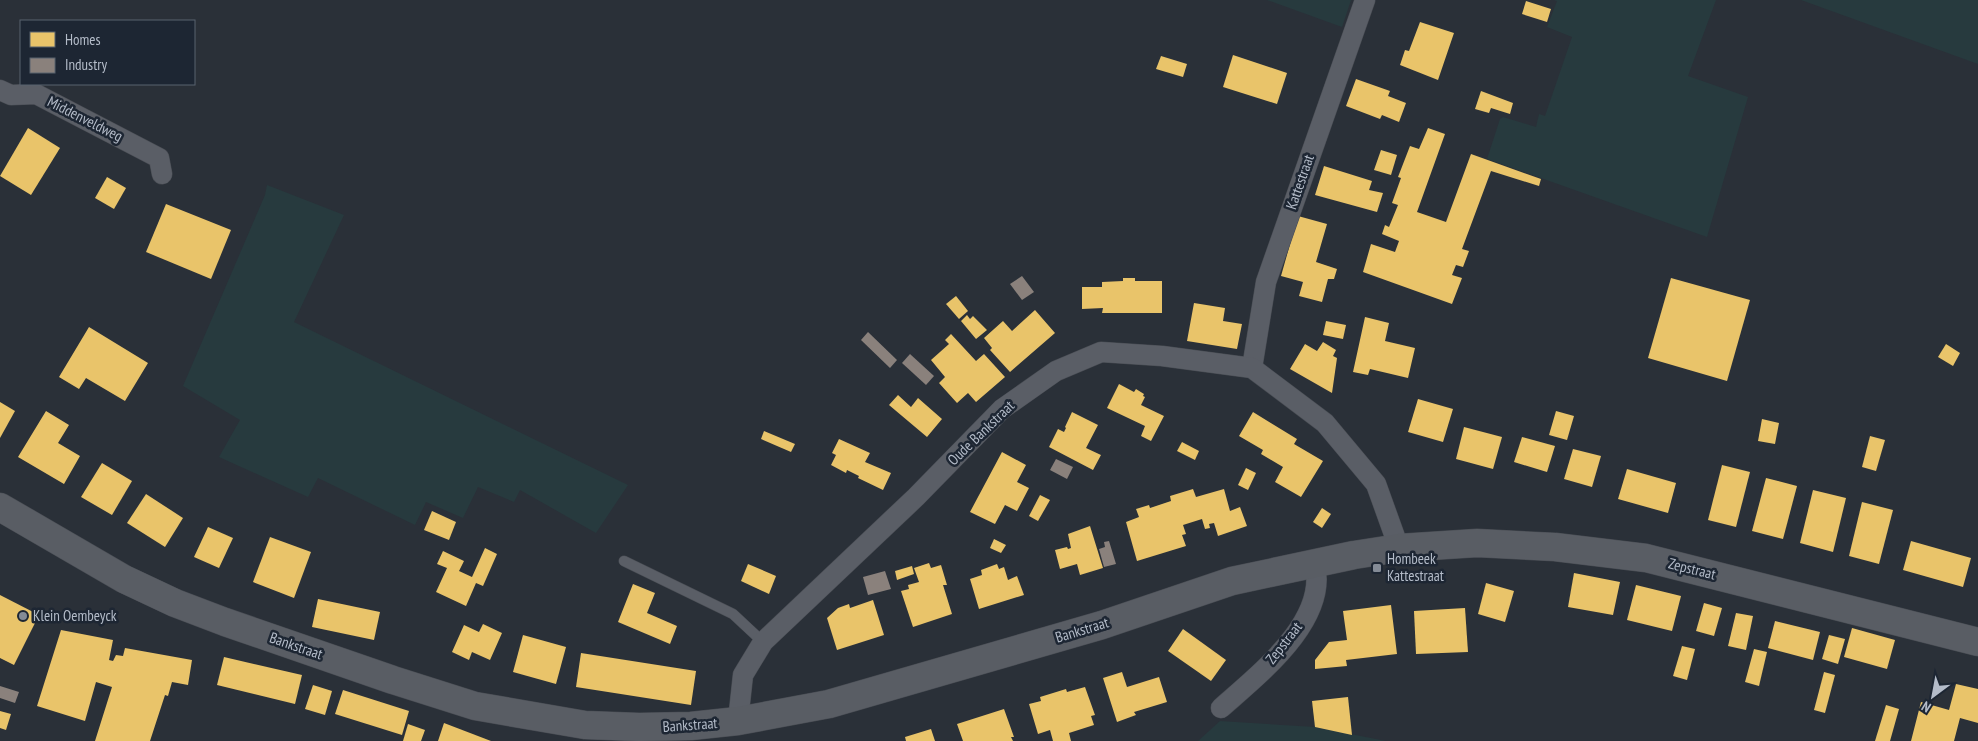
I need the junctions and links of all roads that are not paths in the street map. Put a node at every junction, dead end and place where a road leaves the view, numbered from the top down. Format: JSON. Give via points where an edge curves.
{"nodes":[{"id":1,"x":1365,"y":0,"type":"edge"},
{"id":2,"x":0,"y":90,"type":"edge"},
{"id":3,"x":162,"y":174,"type":"dead end"},
{"id":4,"x":1252,"y":368,"type":"junction"},
{"id":5,"x":0,"y":508,"type":"edge"},
{"id":6,"x":1399,"y":548,"type":"junction"},
{"id":7,"x":624,"y":562,"type":"dead end"},
{"id":8,"x":1314,"y":562,"type":"junction"},
{"id":9,"x":764,"y":642,"type":"junction"},
{"id":10,"x":1978,"y":642,"type":"edge"},
{"id":11,"x":1221,"y":708,"type":"dead end"},
{"id":12,"x":738,"y":721,"type":"junction"}],
"edges":[{"from":1,"to":4,"type":"street","name":"Kattestraat","via":[[1266,282]]},
{"from":2,"to":3,"type":"street","name":"Middenveldweg","via":[[11,95],[36,94],[159,158]]},
{"from":4,"to":6,"type":"street","name":"Oude Bankstraat","via":[[1325,423],[1376,484]]},
{"from":4,"to":9,"type":"street","name":"Oude Bankstraat","via":[[1101,352],[1056,371],[1002,409],[916,497]]},
{"from":5,"to":12,"type":"street","name":"Bankstraat","via":[[124,579],[175,603],[475,706],[585,725],[682,726]]},
{"from":6,"to":8,"type":"street","name":"Bankstraat"},
{"from":6,"to":10,"type":"street","name":"Zepstraat","via":[[1477,543],[1555,547],[1646,558]]},
{"from":7,"to":9,"type":"lane","via":[[732,614]]},
{"from":8,"to":11,"type":"street","name":"Zepstraat","via":[[1318,582],[1314,600],[1295,634],[1281,652]]},
{"from":8,"to":12,"type":"street","name":"Bankstraat","via":[[1232,581],[1102,624],[829,704]]},
{"from":9,"to":12,"type":"street","name":"Oude Bankstraat","via":[[742,675]]}]}
